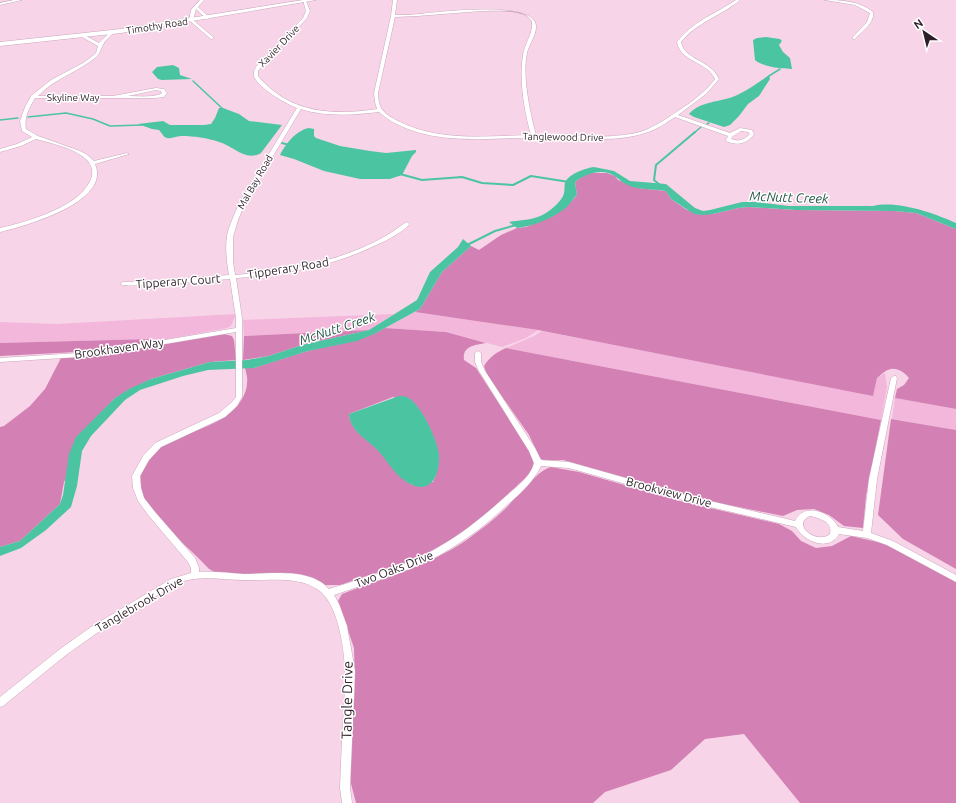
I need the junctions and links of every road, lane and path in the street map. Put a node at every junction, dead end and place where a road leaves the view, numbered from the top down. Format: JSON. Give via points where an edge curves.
{"nodes":[{"id":1,"x":20,"y":0,"type":"edge"},
{"id":2,"x":202,"y":0,"type":"edge"},
{"id":3,"x":313,"y":0,"type":"edge"},
{"id":4,"x":395,"y":0,"type":"edge"},
{"id":5,"x":738,"y":0,"type":"edge"},
{"id":6,"x":827,"y":0,"type":"edge"},
{"id":7,"x":304,"y":2,"type":"junction"},
{"id":8,"x":0,"y":4,"type":"edge"},
{"id":9,"x":195,"y":7,"type":"junction"},
{"id":10,"x":393,"y":16,"type":"junction"},
{"id":11,"x":208,"y":18,"type":"junction"},
{"id":12,"x":191,"y":20,"type":"junction"},
{"id":13,"x":111,"y":33,"type":"junction"},
{"id":14,"x":83,"y":36,"type":"junction"},
{"id":15,"x":212,"y":38,"type":"dead end"},
{"id":16,"x":854,"y":38,"type":"dead end"},
{"id":17,"x":0,"y":44,"type":"edge"},
{"id":18,"x":100,"y":44,"type":"junction"},
{"id":19,"x":34,"y":97,"type":"junction"},
{"id":20,"x":113,"y":97,"type":"junction"},
{"id":21,"x":298,"y":108,"type":"junction"},
{"id":22,"x":380,"y":110,"type":"junction"},
{"id":23,"x":675,"y":116,"type":"junction"},
{"id":24,"x":730,"y":135,"type":"junction"},
{"id":25,"x":534,"y":136,"type":"junction"},
{"id":26,"x":36,"y":137,"type":"junction"},
{"id":27,"x":0,"y":151,"type":"edge"},
{"id":28,"x":127,"y":154,"type":"dead end"},
{"id":29,"x":93,"y":164,"type":"junction"},
{"id":30,"x":407,"y":224,"type":"dead end"},
{"id":31,"x":0,"y":230,"type":"edge"},
{"id":32,"x":232,"y":277,"type":"junction"},
{"id":33,"x":123,"y":284,"type":"dead end"},
{"id":34,"x":238,"y":330,"type":"junction"},
{"id":35,"x":478,"y":353,"type":"dead end"},
{"id":36,"x":239,"y":356,"type":"joint"},
{"id":37,"x":0,"y":360,"type":"edge"},
{"id":38,"x":894,"y":378,"type":"dead end"},
{"id":39,"x":538,"y":463,"type":"junction"},
{"id":40,"x":799,"y":524,"type":"junction"},
{"id":41,"x":836,"y":530,"type":"junction"},
{"id":42,"x":867,"y":535,"type":"junction"},
{"id":43,"x":195,"y":575,"type":"junction"},
{"id":44,"x":956,"y":579,"type":"edge"},
{"id":45,"x":328,"y":593,"type":"junction"},
{"id":46,"x":0,"y":703,"type":"edge"},
{"id":47,"x":347,"y":803,"type":"edge"}],
"edges":[{"from":1,"to":8,"type":"street"},
{"from":2,"to":9,"type":"street"},
{"from":3,"to":7,"type":"main road","name":"Timothy Road"},
{"from":4,"to":10,"type":"street"},
{"from":5,"to":23,"type":"street","name":"Tanglewood Drive","via":[[697,24],[679,42],[681,50],[710,69],[717,79],[710,88]]},
{"from":6,"to":16,"type":"street","via":[[856,4],[872,13],[869,21]]},
{"from":7,"to":11,"type":"main road","name":"Timothy Road"},
{"from":7,"to":21,"type":"street","name":"Xavier Drive","via":[[308,11],[305,18],[260,65],[255,74],[266,87]]},
{"from":9,"to":11,"type":"street"},
{"from":9,"to":12,"type":"street"},
{"from":10,"to":22,"type":"street","via":[[377,85],[376,100]]},
{"from":10,"to":25,"type":"street","via":[[484,8],[514,10],[532,17],[534,25],[525,54],[524,72],[529,117]]},
{"from":11,"to":12,"type":"main road","name":"Timothy Road"},
{"from":12,"to":13,"type":"main road","name":"Timothy Road"},
{"from":12,"to":15,"type":"street"},
{"from":13,"to":14,"type":"main road","name":"Timothy Road"},
{"from":13,"to":18,"type":"street"},
{"from":14,"to":17,"type":"main road","name":"Timothy Road"},
{"from":14,"to":18,"type":"street"},
{"from":18,"to":19,"type":"street","via":[[95,56],[47,84]]},
{"from":19,"to":20,"type":"street","name":"Skyline Way"},
{"from":19,"to":26,"type":"street","via":[[22,121],[24,130]]},
{"from":20,"to":20,"type":"street","name":"Skyline Way","via":[[155,97],[165,93],[156,89]]},
{"from":21,"to":22,"type":"street","name":"Xavier Drive","via":[[350,112]]},
{"from":21,"to":32,"type":"street","name":"Mal Bay Road","via":[[234,220],[230,237]]},
{"from":22,"to":25,"type":"street","name":"Tanglewood Drive","via":[[402,126],[426,132],[486,138]]},
{"from":23,"to":24,"type":"street"},
{"from":23,"to":25,"type":"street","name":"Tanglewood Drive","via":[[651,130],[620,136]]},
{"from":24,"to":24,"type":"street","via":[[728,140],[740,142],[748,139],[752,132],[740,129]]},
{"from":26,"to":27,"type":"street"},
{"from":26,"to":29,"type":"street","via":[[81,154]]},
{"from":28,"to":29,"type":"street"},
{"from":29,"to":31,"type":"street","via":[[93,181],[77,200],[46,216]]},
{"from":30,"to":32,"type":"street","name":"Tipperary Road","via":[[375,244],[335,260],[311,266]]},
{"from":32,"to":33,"type":"street","name":"Tipperary Court"},
{"from":32,"to":34,"type":"street","name":"Mal Bay Road","via":[[238,304]]},
{"from":34,"to":36,"type":"street","name":"Mal Bay Road"},
{"from":34,"to":37,"type":"street","name":"Brookhaven Way","via":[[94,354]]},
{"from":35,"to":39,"type":"street","via":[[482,371]]},
{"from":36,"to":43,"type":"street","name":"Tanglebrook Drive","via":[[239,397],[235,404],[214,420],[158,445],[146,458],[136,476],[141,499],[192,560]]},
{"from":38,"to":42,"type":"street","via":[[873,479]]},
{"from":39,"to":40,"type":"street","name":"Brookview Drive","via":[[569,465],[693,500]]},
{"from":39,"to":45,"type":"street","name":"Two Oaks Drive","via":[[534,472],[509,498],[472,530],[444,548],[396,571]]},
{"from":40,"to":41,"type":"street","via":[[802,517],[807,514],[816,514],[832,522]]},
{"from":40,"to":41,"type":"street","via":[[806,536],[817,541],[831,539]]},
{"from":41,"to":42,"type":"street"},
{"from":42,"to":44,"type":"street","via":[[904,549]]},
{"from":43,"to":45,"type":"street","via":[[295,578],[318,584]]},
{"from":43,"to":46,"type":"street","name":"Tanglebrook Drive","via":[[184,576],[174,581],[94,630]]},
{"from":45,"to":47,"type":"street","name":"Tangle Drive","via":[[342,626],[350,671],[345,788]]}]}
